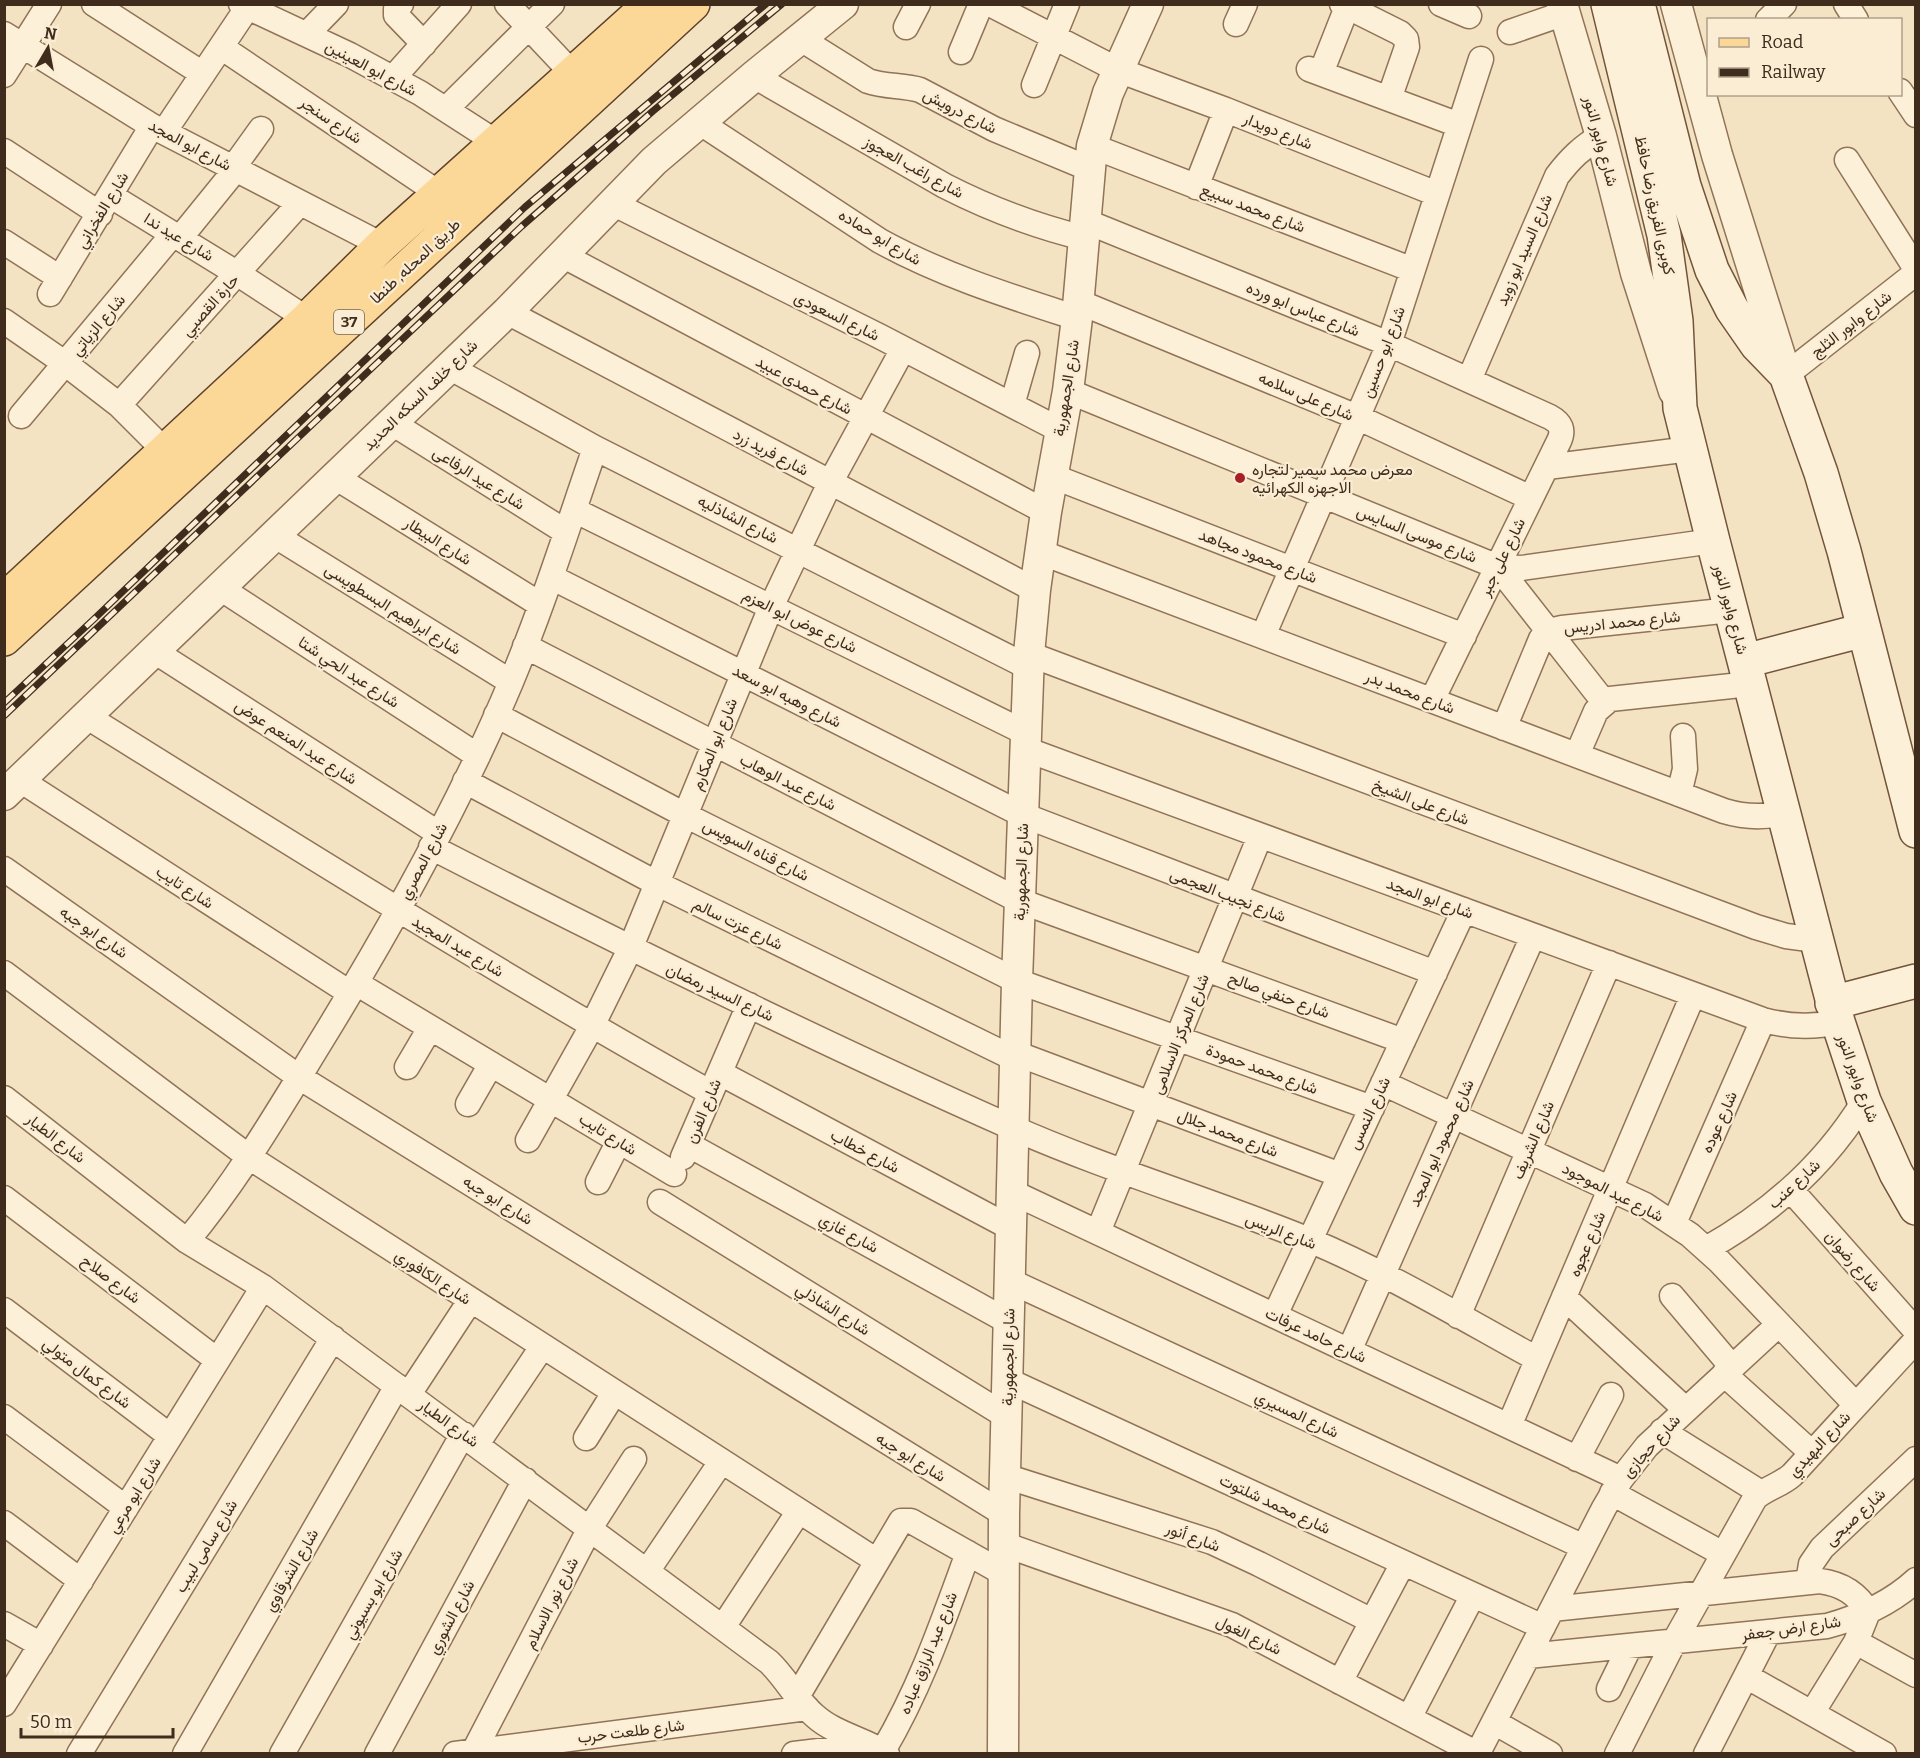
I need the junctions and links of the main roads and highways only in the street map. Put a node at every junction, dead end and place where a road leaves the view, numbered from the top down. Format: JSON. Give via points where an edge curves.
{"nodes":[{"id":1,"x":650,"y":4,"type":"edge"},
{"id":2,"x":693,"y":4,"type":"edge"},
{"id":3,"x":1608,"y":4,"type":"edge"},
{"id":4,"x":1638,"y":4,"type":"edge"},
{"id":5,"x":1680,"y":408,"type":"joint"},
{"id":6,"x":4,"y":600,"type":"edge"},
{"id":7,"x":1864,"y":630,"type":"junction"},
{"id":8,"x":6,"y":636,"type":"edge"},
{"id":9,"x":1747,"y":672,"type":"junction"},
{"id":10,"x":1916,"y":831,"type":"edge"},
{"id":11,"x":1916,"y":981,"type":"edge"},
{"id":12,"x":1835,"y":1012,"type":"junction"},
{"id":13,"x":1916,"y":1208,"type":"edge"}],
"edges":[{"from":1,"to":6,"type":"main road","name":"طريق المحله, طنطا","number":"37","via":[[382,245]]},
{"from":2,"to":8,"type":"main road","name":"طريق المحله, طنطا","number":"37"},
{"from":3,"to":5,"type":"main road","name":"كوبرى الفريق رضا حافظ","via":[[1666,246],[1676,321]]},
{"from":4,"to":7,"type":"main road","name":"كوبرى الفريق رضا حافظ","via":[[1684,186],[1712,270],[1757,345],[1785,375],[1821,473]]},
{"from":5,"to":9,"type":"main road","name":"شارع وابور النور"},
{"from":7,"to":9,"type":"main road"},
{"from":7,"to":10,"type":"main road"},
{"from":9,"to":12,"type":"main road","name":"شارع وابور النور"},
{"from":11,"to":12,"type":"main road"},
{"from":12,"to":13,"type":"main road","name":"شارع وابور النور","via":[[1864,1101]]}]}
